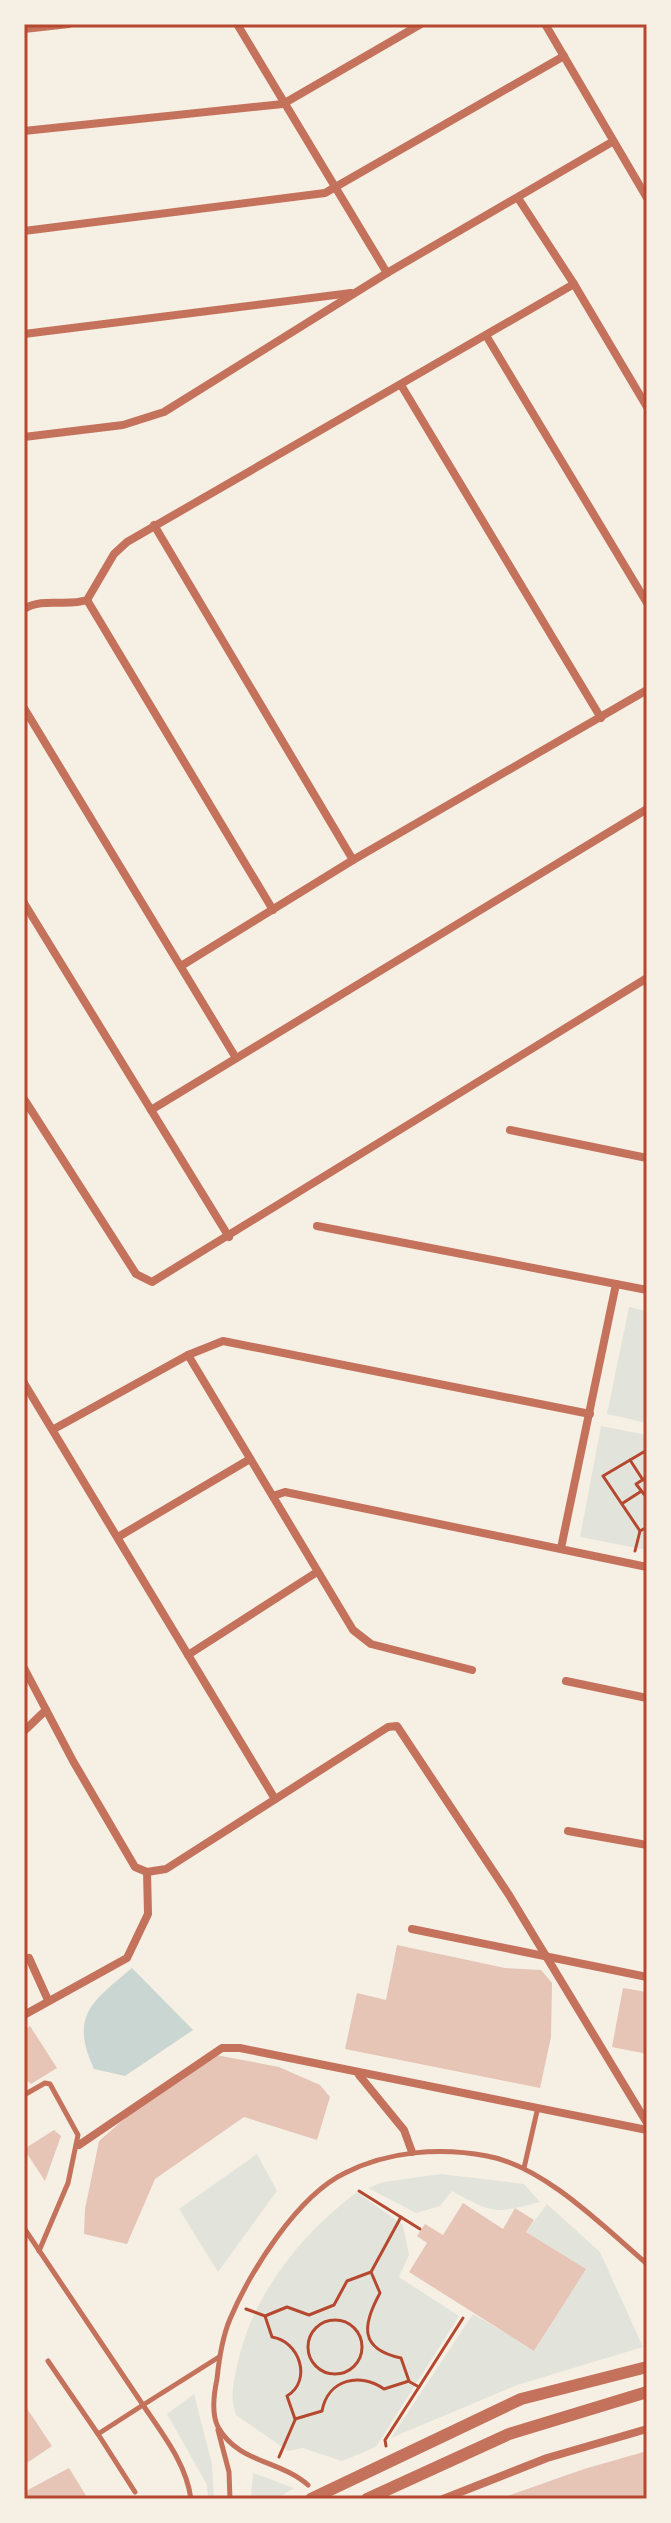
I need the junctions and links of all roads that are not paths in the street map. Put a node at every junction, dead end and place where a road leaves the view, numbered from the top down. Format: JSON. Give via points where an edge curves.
{"nodes":[{"id":1,"x":69,"y":24,"type":"edge"},
{"id":2,"x":237,"y":24,"type":"edge"},
{"id":3,"x":421,"y":24,"type":"edge"},
{"id":4,"x":545,"y":24,"type":"edge"},
{"id":5,"x":24,"y":29,"type":"edge"},
{"id":6,"x":564,"y":56,"type":"junction"},
{"id":7,"x":283,"y":104,"type":"junction"},
{"id":8,"x":24,"y":131,"type":"edge"},
{"id":9,"x":612,"y":142,"type":"junction"},
{"id":10,"x":334,"y":188,"type":"junction"},
{"id":11,"x":518,"y":198,"type":"junction"},
{"id":12,"x":647,"y":198,"type":"edge"},
{"id":13,"x":24,"y":231,"type":"edge"},
{"id":14,"x":387,"y":273,"type":"junction"},
{"id":15,"x":574,"y":284,"type":"junction"},
{"id":16,"x":356,"y":293,"type":"junction"},
{"id":17,"x":24,"y":334,"type":"edge"},
{"id":18,"x":487,"y":337,"type":"junction"},
{"id":19,"x":401,"y":385,"type":"junction"},
{"id":20,"x":647,"y":407,"type":"edge"},
{"id":21,"x":24,"y":437,"type":"edge"},
{"id":22,"x":154,"y":525,"type":"junction"},
{"id":23,"x":87,"y":600,"type":"junction"},
{"id":24,"x":647,"y":603,"type":"edge"},
{"id":25,"x":24,"y":609,"type":"edge"},
{"id":26,"x":647,"y":690,"type":"edge"},
{"id":27,"x":24,"y":708,"type":"edge"},
{"id":28,"x":601,"y":718,"type":"junction"},
{"id":29,"x":647,"y":809,"type":"edge"},
{"id":30,"x":353,"y":860,"type":"junction"},
{"id":31,"x":24,"y":903,"type":"edge"},
{"id":32,"x":273,"y":910,"type":"junction"},
{"id":33,"x":181,"y":966,"type":"junction"},
{"id":34,"x":647,"y":978,"type":"edge"},
{"id":35,"x":236,"y":1058,"type":"junction"},
{"id":36,"x":24,"y":1099,"type":"edge"},
{"id":37,"x":151,"y":1110,"type":"junction"},
{"id":38,"x":510,"y":1130,"type":"dead end"},
{"id":39,"x":647,"y":1158,"type":"edge"},
{"id":40,"x":317,"y":1226,"type":"dead end"},
{"id":41,"x":229,"y":1237,"type":"junction"},
{"id":42,"x":616,"y":1284,"type":"junction"},
{"id":43,"x":647,"y":1290,"type":"edge"},
{"id":44,"x":188,"y":1355,"type":"junction"},
{"id":45,"x":24,"y":1383,"type":"edge"},
{"id":46,"x":590,"y":1414,"type":"junction"},
{"id":47,"x":54,"y":1429,"type":"junction"},
{"id":48,"x":250,"y":1459,"type":"junction"},
{"id":49,"x":273,"y":1496,"type":"junction"},
{"id":50,"x":118,"y":1537,"type":"junction"},
{"id":51,"x":561,"y":1548,"type":"junction"},
{"id":52,"x":647,"y":1567,"type":"edge"},
{"id":53,"x":317,"y":1572,"type":"junction"},
{"id":54,"x":188,"y":1655,"type":"junction"},
{"id":55,"x":24,"y":1668,"type":"edge"},
{"id":56,"x":472,"y":1670,"type":"dead end"},
{"id":57,"x":566,"y":1681,"type":"dead end"},
{"id":58,"x":647,"y":1698,"type":"edge"},
{"id":59,"x":46,"y":1710,"type":"junction"},
{"id":60,"x":24,"y":1731,"type":"edge"},
{"id":61,"x":275,"y":1799,"type":"junction"},
{"id":62,"x":568,"y":1831,"type":"dead end"},
{"id":63,"x":647,"y":1845,"type":"edge"},
{"id":64,"x":147,"y":1872,"type":"junction"},
{"id":65,"x":412,"y":1929,"type":"dead end"},
{"id":66,"x":545,"y":1956,"type":"junction"},
{"id":67,"x":24,"y":1960,"type":"edge"},
{"id":68,"x":647,"y":1977,"type":"edge"},
{"id":69,"x":48,"y":2000,"type":"junction"},
{"id":70,"x":24,"y":2015,"type":"edge"},
{"id":71,"x":358,"y":2074,"type":"junction"},
{"id":72,"x":24,"y":2095,"type":"edge"},
{"id":73,"x":538,"y":2107,"type":"junction"},
{"id":74,"x":647,"y":2123,"type":"edge"},
{"id":75,"x":647,"y":2130,"type":"edge"},
{"id":76,"x":79,"y":2145,"type":"junction"},
{"id":77,"x":412,"y":2152,"type":"junction"},
{"id":78,"x":524,"y":2168,"type":"junction"},
{"id":79,"x":24,"y":2228,"type":"edge"},
{"id":80,"x":39,"y":2251,"type":"junction"},
{"id":81,"x":647,"y":2264,"type":"edge"},
{"id":82,"x":220,"y":2357,"type":"junction"},
{"id":83,"x":48,"y":2361,"type":"dead end"},
{"id":84,"x":647,"y":2367,"type":"edge"},
{"id":85,"x":647,"y":2392,"type":"edge"},
{"id":86,"x":143,"y":2405,"type":"junction"},
{"id":87,"x":217,"y":2425,"type":"junction"},
{"id":88,"x":647,"y":2429,"type":"edge"},
{"id":89,"x":98,"y":2434,"type":"junction"},
{"id":90,"x":308,"y":2485,"type":"dead end"},
{"id":91,"x":135,"y":2492,"type":"dead end"},
{"id":92,"x":191,"y":2499,"type":"edge"},
{"id":93,"x":230,"y":2499,"type":"edge"},
{"id":94,"x":311,"y":2499,"type":"edge"},
{"id":95,"x":367,"y":2499,"type":"edge"},
{"id":96,"x":443,"y":2499,"type":"edge"}],
"edges":[{"from":1,"to":5,"type":"street"},
{"from":2,"to":7,"type":"street"},
{"from":3,"to":7,"type":"street"},
{"from":4,"to":6,"type":"street"},
{"from":6,"to":9,"type":"street"},
{"from":6,"to":10,"type":"street"},
{"from":7,"to":8,"type":"street"},
{"from":7,"to":10,"type":"street"},
{"from":9,"to":11,"type":"street"},
{"from":9,"to":12,"type":"street"},
{"from":10,"to":13,"type":"street","via":[[304,198]]},
{"from":10,"to":14,"type":"street"},
{"from":11,"to":14,"type":"street"},
{"from":11,"to":15,"type":"street"},
{"from":14,"to":16,"type":"street"},
{"from":15,"to":18,"type":"street"},
{"from":15,"to":20,"type":"street"},
{"from":16,"to":17,"type":"street"},
{"from":16,"to":21,"type":"street","via":[[164,412],[123,425]]},
{"from":18,"to":19,"type":"street"},
{"from":18,"to":24,"type":"street"},
{"from":19,"to":22,"type":"street"},
{"from":19,"to":28,"type":"street"},
{"from":22,"to":23,"type":"street","via":[[114,554]]},
{"from":22,"to":30,"type":"street"},
{"from":23,"to":25,"type":"street"},
{"from":23,"to":32,"type":"street"},
{"from":26,"to":28,"type":"street"},
{"from":27,"to":33,"type":"street"},
{"from":28,"to":30,"type":"street"},
{"from":29,"to":35,"type":"street"},
{"from":30,"to":32,"type":"street"},
{"from":31,"to":37,"type":"street"},
{"from":32,"to":33,"type":"street"},
{"from":33,"to":35,"type":"street"},
{"from":34,"to":41,"type":"street"},
{"from":35,"to":37,"type":"street"},
{"from":36,"to":41,"type":"street","via":[[136,1274],[152,1282]]},
{"from":37,"to":41,"type":"street"},
{"from":38,"to":39,"type":"street"},
{"from":40,"to":42,"type":"street"},
{"from":42,"to":43,"type":"street"},
{"from":42,"to":46,"type":"street"},
{"from":44,"to":46,"type":"street","via":[[223,1341]]},
{"from":44,"to":47,"type":"street"},
{"from":44,"to":48,"type":"street"},
{"from":45,"to":47,"type":"street"},
{"from":46,"to":51,"type":"street"},
{"from":47,"to":50,"type":"street"},
{"from":48,"to":49,"type":"street"},
{"from":48,"to":50,"type":"street"},
{"from":49,"to":51,"type":"street","via":[[285,1492]]},
{"from":49,"to":53,"type":"street"},
{"from":50,"to":54,"type":"street"},
{"from":51,"to":52,"type":"street"},
{"from":53,"to":54,"type":"street"},
{"from":53,"to":56,"type":"street","via":[[353,1630],[371,1644]]},
{"from":54,"to":61,"type":"street"},
{"from":55,"to":59,"type":"street"},
{"from":57,"to":58,"type":"street"},
{"from":59,"to":60,"type":"street"},
{"from":59,"to":64,"type":"street","via":[[135,1867]]},
{"from":61,"to":64,"type":"street","via":[[166,1869]]},
{"from":61,"to":66,"type":"street","via":[[397,1726]]},
{"from":62,"to":63,"type":"street"},
{"from":64,"to":69,"type":"street","via":[[148,1914],[127,1958]]},
{"from":65,"to":66,"type":"street"},
{"from":66,"to":68,"type":"street"},
{"from":66,"to":74,"type":"street"},
{"from":67,"to":69,"type":"street","via":[[29,1958]]},
{"from":69,"to":70,"type":"street"},
{"from":71,"to":73,"type":"street"},
{"from":71,"to":76,"type":"street","via":[[222,2048]]},
{"from":71,"to":77,"type":"street","via":[[404,2130]]},
{"from":72,"to":76,"type":"lane","via":[[50,2084]]},
{"from":73,"to":75,"type":"street"},
{"from":73,"to":78,"type":"lane"},
{"from":76,"to":80,"type":"lane"},
{"from":77,"to":78,"type":"lane","via":[[487,2156]]},
{"from":77,"to":82,"type":"lane","via":[[343,2173],[320,2190],[272,2244],[237,2306]]},
{"from":78,"to":81,"type":"lane"},
{"from":79,"to":80,"type":"lane"},
{"from":80,"to":86,"type":"lane"},
{"from":82,"to":86,"type":"lane"},
{"from":82,"to":87,"type":"lane","via":[[214,2398]]},
{"from":83,"to":89,"type":"lane"},
{"from":84,"to":94,"type":"street","via":[[521,2399]]},
{"from":85,"to":95,"type":"street","via":[[509,2434]]},
{"from":86,"to":89,"type":"lane"},
{"from":86,"to":92,"type":"lane","via":[[176,2454]]},
{"from":87,"to":90,"type":"lane","via":[[243,2454]]},
{"from":87,"to":93,"type":"lane"},
{"from":88,"to":96,"type":"street","via":[[547,2458]]},
{"from":89,"to":91,"type":"lane"}]}
